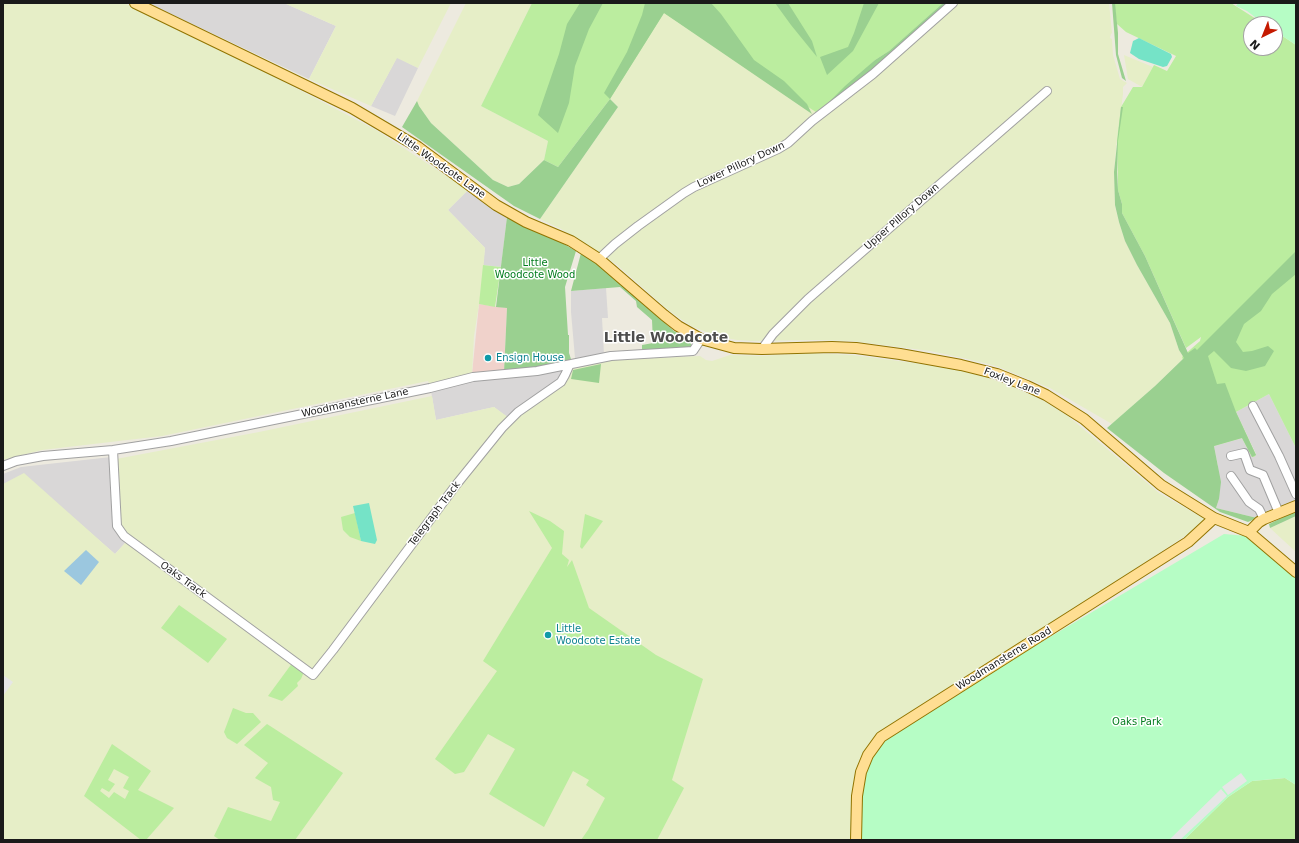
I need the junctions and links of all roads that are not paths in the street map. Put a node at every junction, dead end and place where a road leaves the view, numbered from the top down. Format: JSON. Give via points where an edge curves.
{"nodes":[{"id":1,"x":135,"y":3,"type":"edge"},
{"id":2,"x":953,"y":3,"type":"edge"},
{"id":3,"x":1047,"y":90,"type":"dead end"},
{"id":4,"x":599,"y":259,"type":"junction"},
{"id":5,"x":700,"y":339,"type":"junction"},
{"id":6,"x":734,"y":348,"type":"joint"},
{"id":7,"x":762,"y":348,"type":"junction"},
{"id":8,"x":569,"y":366,"type":"junction"},
{"id":9,"x":1253,"y":406,"type":"dead end"},
{"id":10,"x":113,"y":450,"type":"junction"},
{"id":11,"x":1231,"y":456,"type":"dead end"},
{"id":12,"x":3,"y":466,"type":"edge"},
{"id":13,"x":1231,"y":476,"type":"dead end"},
{"id":14,"x":1296,"y":494,"type":"edge"},
{"id":15,"x":1296,"y":506,"type":"edge"},
{"id":16,"x":1280,"y":513,"type":"junction"},
{"id":17,"x":1214,"y":518,"type":"junction"},
{"id":18,"x":1264,"y":519,"type":"junction"},
{"id":19,"x":1249,"y":532,"type":"junction"},
{"id":20,"x":1296,"y":572,"type":"edge"},
{"id":21,"x":313,"y":675,"type":"joint"},
{"id":22,"x":856,"y":840,"type":"edge"}],
"edges":[{"from":1,"to":4,"type":"main road","name":"Little Woodcote Lane","via":[[352,108],[418,147],[496,205],[526,222],[571,241]]},
{"from":2,"to":4,"type":"street","name":"Lower Pillory Down","via":[[873,74],[788,143],[684,193],[632,230]]},
{"from":3,"to":7,"type":"street","name":"Upper Pillory Down","via":[[808,299]]},
{"from":4,"to":5,"type":"main road","name":"Little Woodcote Lane","via":[[664,315]]},
{"from":5,"to":6,"type":"main road","name":"Little Woodcote Lane"},
{"from":5,"to":8,"type":"street","name":"Woodmansterne Lane","via":[[693,351],[611,356]]},
{"from":6,"to":7,"type":"main road","name":"Foxley Lane"},
{"from":7,"to":17,"type":"main road","name":"Foxley Lane","via":[[856,348],[940,361],[997,374],[1066,406],[1161,485]]},
{"from":8,"to":10,"type":"street","name":"Woodmansterne Lane","via":[[473,377],[184,438]]},
{"from":8,"to":21,"type":"street","name":"Telegraph Track","via":[[560,382],[518,412],[502,428]]},
{"from":9,"to":14,"type":"street"},
{"from":10,"to":12,"type":"street","name":"Woodmansterne Lane","via":[[43,456]]},
{"from":10,"to":21,"type":"street","name":"Oaks Track","via":[[117,526],[124,536]]},
{"from":11,"to":16,"type":"street","via":[[1244,453],[1250,470],[1263,475]]},
{"from":13,"to":18,"type":"street"},
{"from":15,"to":16,"type":"main road"},
{"from":16,"to":18,"type":"main road"},
{"from":17,"to":19,"type":"main road","name":"Foxley Lane"},
{"from":17,"to":22,"type":"main road","name":"Woodmansterne Road","via":[[1188,542],[881,737],[868,755],[861,772],[857,796]]},
{"from":18,"to":19,"type":"main road"},
{"from":19,"to":20,"type":"main road","name":"Foxley Lane"}]}
